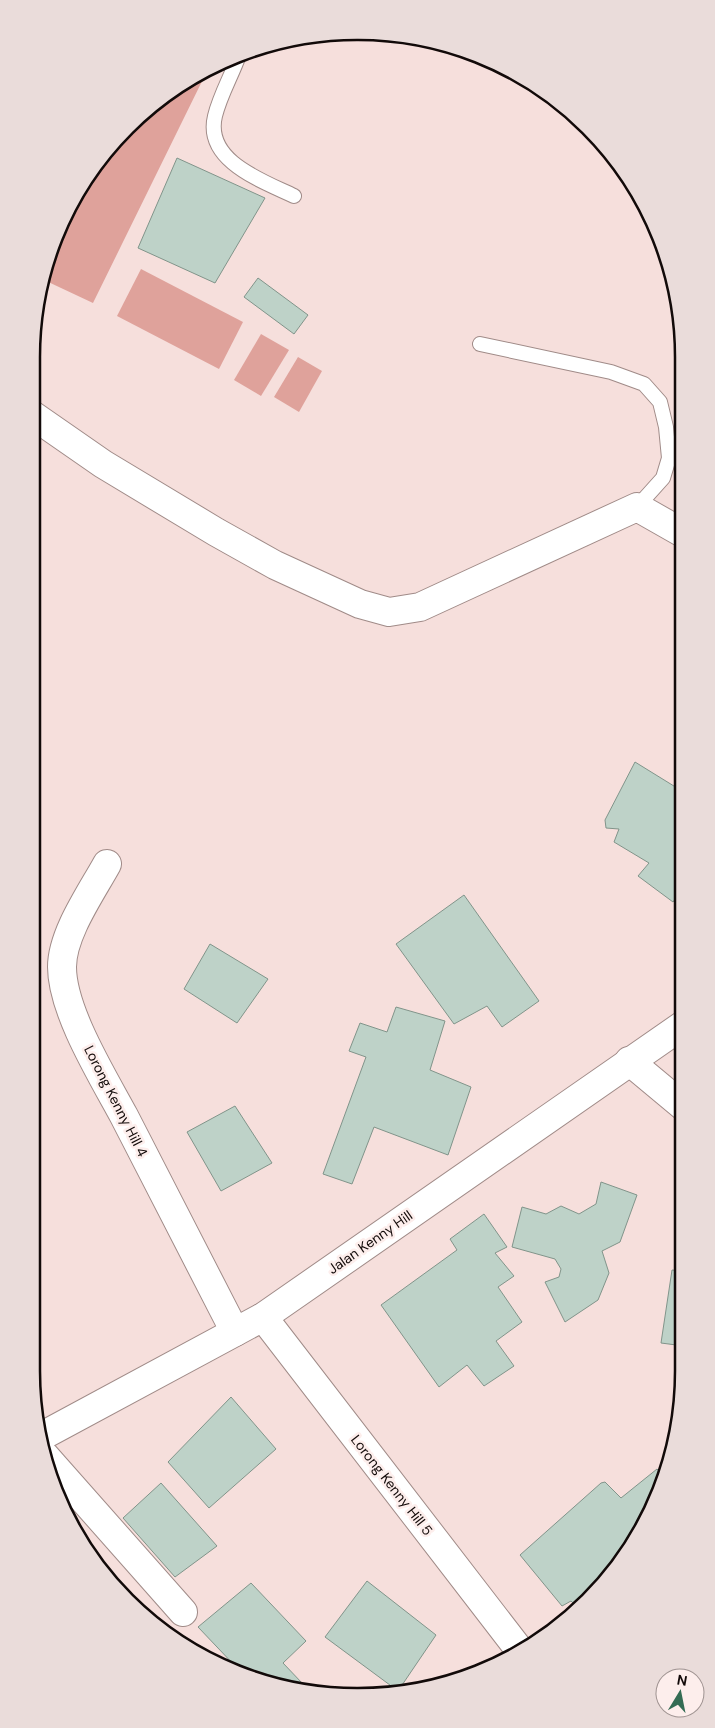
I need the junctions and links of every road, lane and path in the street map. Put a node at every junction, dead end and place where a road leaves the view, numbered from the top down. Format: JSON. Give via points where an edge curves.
{"nodes":[{"id":1,"x":235,"y":64,"type":"edge"},
{"id":2,"x":294,"y":196,"type":"dead end"},
{"id":3,"x":480,"y":344,"type":"dead end"},
{"id":4,"x":40,"y":420,"type":"edge"},
{"id":5,"x":637,"y":507,"type":"junction"},
{"id":6,"x":675,"y":528,"type":"edge"},
{"id":7,"x":107,"y":864,"type":"dead end"},
{"id":8,"x":675,"y":1029,"type":"edge"},
{"id":9,"x":629,"y":1061,"type":"junction"},
{"id":10,"x":675,"y":1099,"type":"edge"},
{"id":11,"x":263,"y":1317,"type":"junction"},
{"id":12,"x":235,"y":1332,"type":"junction"},
{"id":13,"x":46,"y":1434,"type":"edge"},
{"id":14,"x":55,"y":1466,"type":"edge"},
{"id":15,"x":183,"y":1612,"type":"dead end"},
{"id":16,"x":516,"y":1645,"type":"edge"}],
"edges":[{"from":1,"to":2,"type":"lane","via":[[215,117],[216,138],[224,155],[247,173]]},
{"from":3,"to":5,"type":"lane","via":[[612,372],[644,384],[660,402],[669,458],[663,478]]},
{"from":4,"to":5,"type":"street","via":[[102,464],[275,565],[360,604],[389,612],[420,607]]},
{"from":5,"to":6,"type":"street"},
{"from":7,"to":12,"type":"street","name":"Lorong Kenny Hill 4","via":[[66,941],[63,982],[71,1010],[98,1066]]},
{"from":8,"to":9,"type":"street","name":"Jalan Kenny Hill"},
{"from":9,"to":10,"type":"street"},
{"from":9,"to":11,"type":"street","name":"Jalan Kenny Hill"},
{"from":11,"to":12,"type":"street","name":"Jalan Kenny Hill"},
{"from":11,"to":16,"type":"street","name":"Lorong Kenny Hill 5"},
{"from":12,"to":13,"type":"street","name":"Jalan Kenny Hill"},
{"from":14,"to":15,"type":"street"}]}
